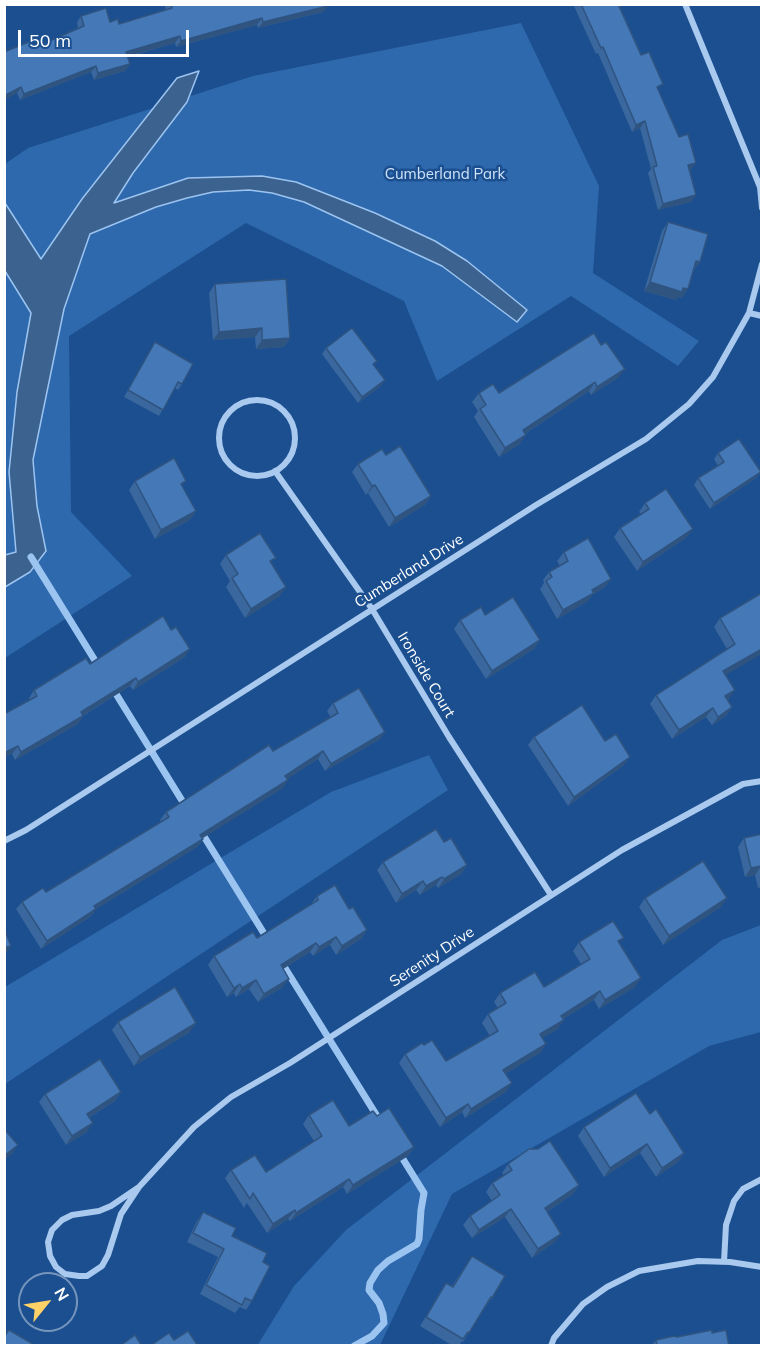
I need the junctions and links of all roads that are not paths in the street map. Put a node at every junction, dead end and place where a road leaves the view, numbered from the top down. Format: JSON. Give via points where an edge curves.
{"nodes":[{"id":1,"x":685,"y":4,"type":"edge"},
{"id":2,"x":762,"y":208,"type":"edge"},
{"id":3,"x":762,"y":264,"type":"edge"},
{"id":4,"x":749,"y":313,"type":"junction"},
{"id":5,"x":762,"y":316,"type":"edge"},
{"id":6,"x":275,"y":471,"type":"junction"},
{"id":7,"x":372,"y":609,"type":"junction"},
{"id":8,"x":762,"y":781,"type":"edge"},
{"id":9,"x":4,"y":841,"type":"edge"},
{"id":10,"x":551,"y":895,"type":"junction"},
{"id":11,"x":762,"y":1179,"type":"edge"},
{"id":12,"x":139,"y":1187,"type":"junction"},
{"id":13,"x":724,"y":1262,"type":"junction"},
{"id":14,"x":762,"y":1267,"type":"edge"},
{"id":15,"x":551,"y":1346,"type":"edge"}],
"edges":[{"from":1,"to":2,"type":"street","via":[[760,187]]},
{"from":3,"to":4,"type":"street","name":"Cumberland Drive"},
{"from":4,"to":5,"type":"street"},
{"from":4,"to":7,"type":"street","name":"Cumberland Drive","via":[[713,377],[646,439]]},
{"from":6,"to":6,"type":"street","via":[[285,464],[293,448],[295,430],[290,419],[267,401],[238,404],[222,421],[219,445],[223,456],[246,474]]},
{"from":6,"to":7,"type":"street","name":"Ironside Court"},
{"from":7,"to":9,"type":"street","name":"Cumberland Drive"},
{"from":7,"to":10,"type":"street","name":"Ironside Court"},
{"from":8,"to":10,"type":"street","name":"Serenity Drive","via":[[743,784],[622,849]]},
{"from":10,"to":12,"type":"street","name":"Serenity Drive","via":[[231,1097],[194,1127]]},
{"from":11,"to":13,"type":"street","via":[[743,1189],[734,1201],[726,1225]]},
{"from":12,"to":12,"type":"street","name":"Serenity Drive","via":[[111,1206],[62,1220],[52,1230],[48,1242],[56,1267],[65,1274],[87,1276],[102,1266],[121,1214]]},
{"from":13,"to":14,"type":"street"},
{"from":13,"to":15,"type":"street","via":[[698,1261],[639,1271],[583,1304]]}]}
